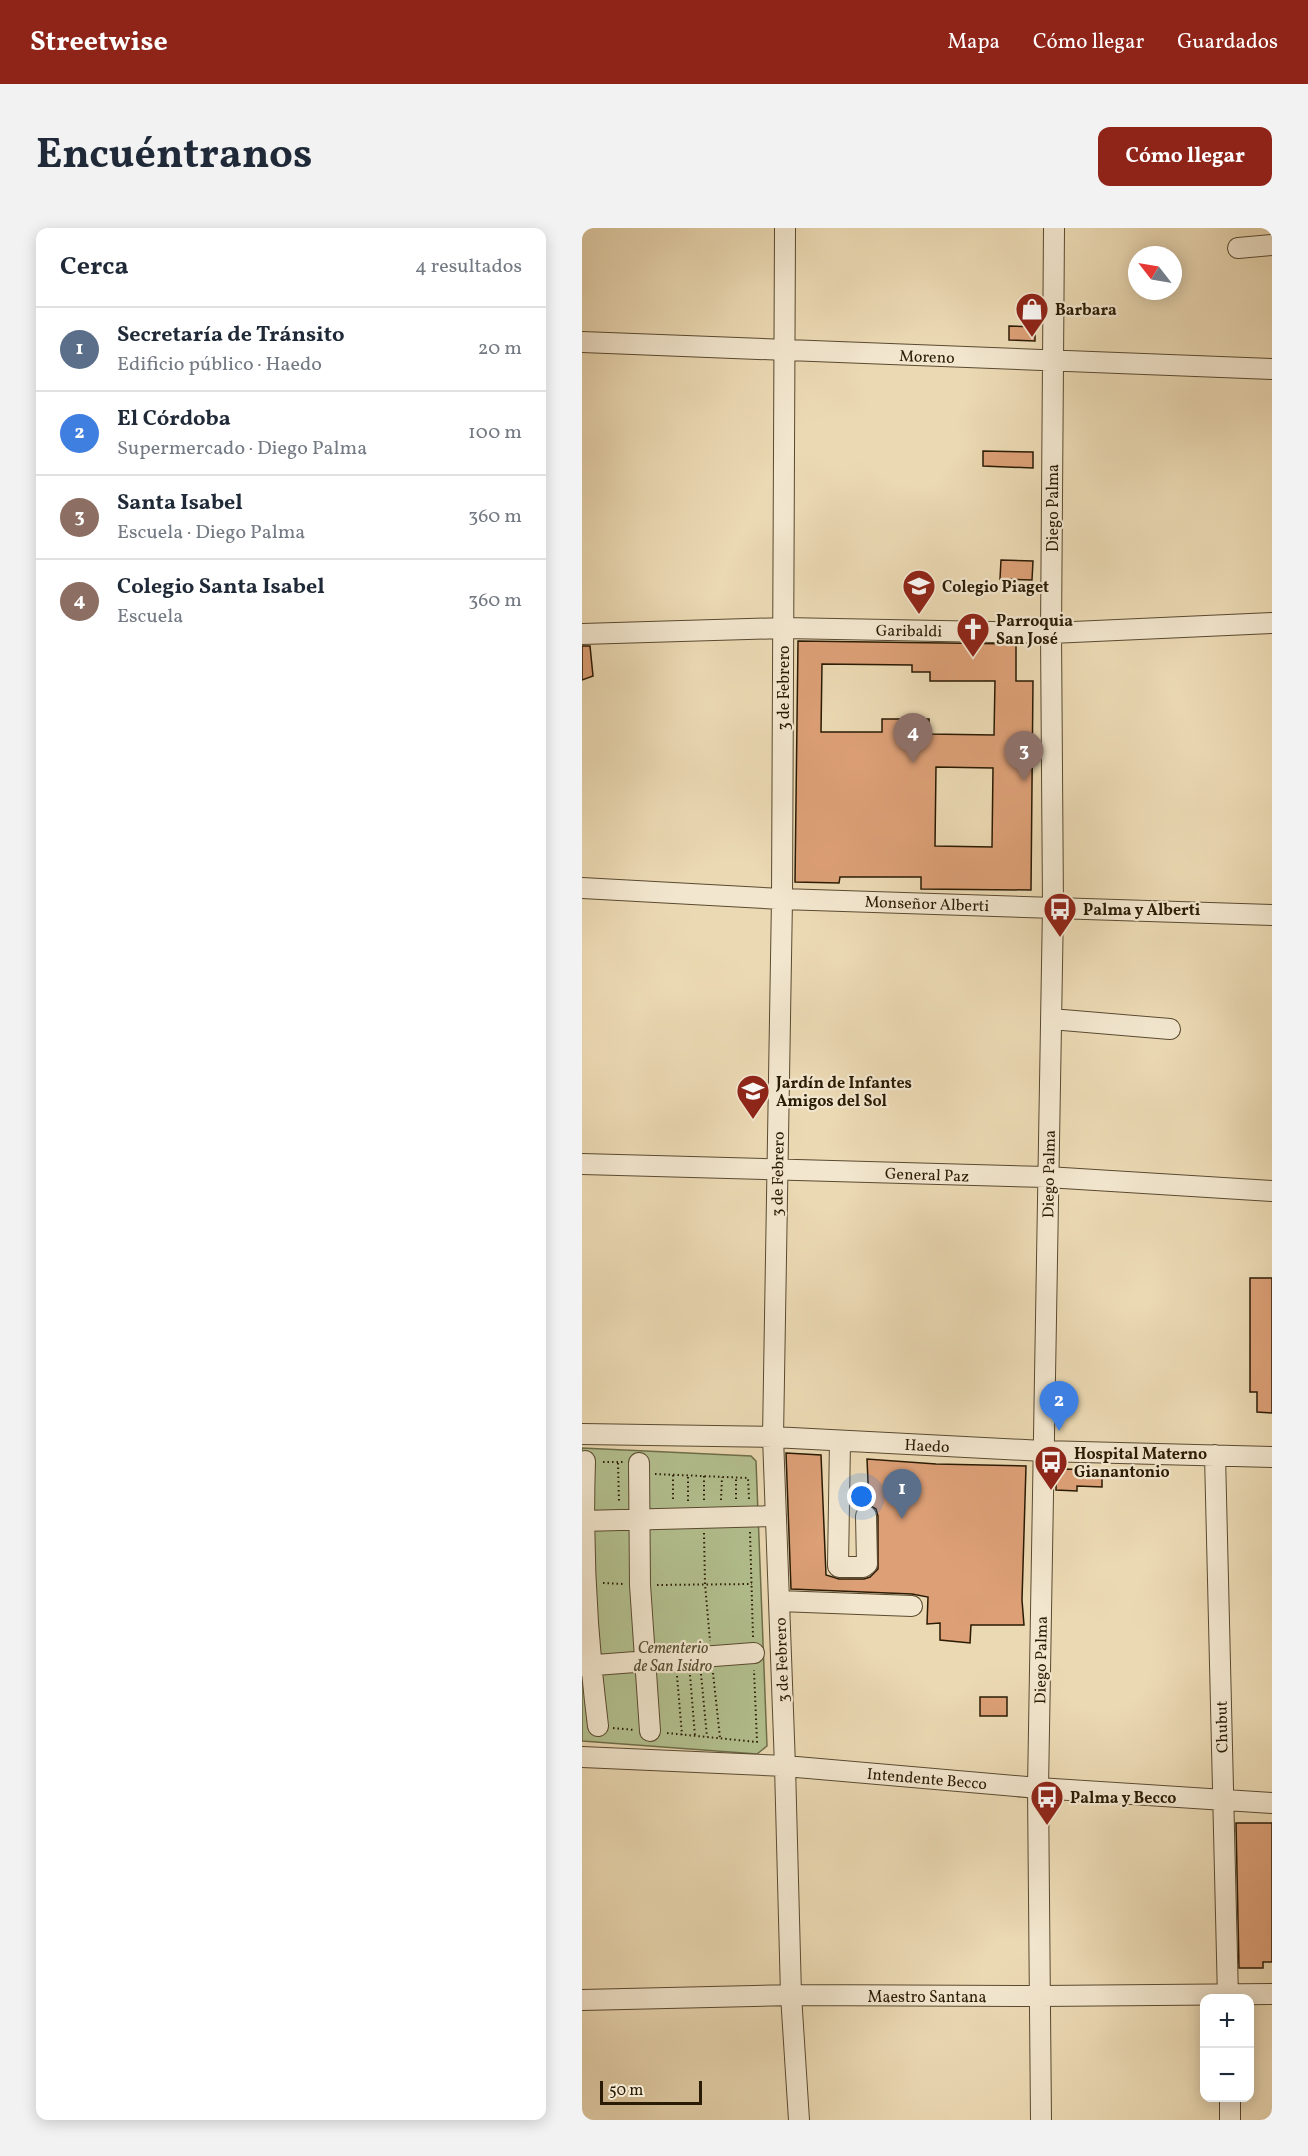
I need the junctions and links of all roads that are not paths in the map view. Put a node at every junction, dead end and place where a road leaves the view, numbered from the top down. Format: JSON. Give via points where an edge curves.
{"nodes":[{"id":1,"x":785,"y":228,"type":"edge"},
{"id":2,"x":1054,"y":228,"type":"edge"},
{"id":3,"x":1272,"y":245,"type":"edge"},
{"id":4,"x":1238,"y":248,"type":"dead end"},
{"id":5,"x":582,"y":342,"type":"edge"},
{"id":6,"x":784,"y":351,"type":"junction"},
{"id":7,"x":1053,"y":360,"type":"junction"},
{"id":8,"x":1272,"y":369,"type":"edge"},
{"id":9,"x":1272,"y":623,"type":"edge"},
{"id":10,"x":784,"y":628,"type":"junction"},
{"id":11,"x":1051,"y":633,"type":"junction"},
{"id":12,"x":582,"y":634,"type":"edge"},
{"id":13,"x":582,"y":888,"type":"edge"},
{"id":14,"x":782,"y":899,"type":"junction"},
{"id":15,"x":1053,"y":907,"type":"junction"},
{"id":16,"x":1272,"y":915,"type":"edge"},
{"id":17,"x":1050,"y":1019,"type":"junction"},
{"id":18,"x":1170,"y":1029,"type":"dead end"},
{"id":19,"x":582,"y":1164,"type":"edge"},
{"id":20,"x":777,"y":1169,"type":"junction"},
{"id":21,"x":1047,"y":1178,"type":"junction"},
{"id":22,"x":1272,"y":1191,"type":"edge"},
{"id":23,"x":582,"y":1434,"type":"edge"},
{"id":24,"x":772,"y":1437,"type":"junction"},
{"id":25,"x":840,"y":1441,"type":"junction"},
{"id":26,"x":1043,"y":1450,"type":"junction"},
{"id":27,"x":1215,"y":1455,"type":"junction"},
{"id":28,"x":1272,"y":1457,"type":"edge"},
{"id":29,"x":585,"y":1461,"type":"road end"},
{"id":30,"x":639,"y":1463,"type":"road end"},
{"id":31,"x":776,"y":1516,"type":"junction"},
{"id":32,"x":866,"y":1516,"type":"dead end"},
{"id":33,"x":629,"y":1520,"type":"junction"},
{"id":34,"x":582,"y":1521,"type":"edge"},
{"id":35,"x":779,"y":1601,"type":"junction"},
{"id":36,"x":912,"y":1606,"type":"dead end"},
{"id":37,"x":754,"y":1653,"type":"road end"},
{"id":38,"x":646,"y":1661,"type":"junction"},
{"id":39,"x":586,"y":1665,"type":"edge"},
{"id":40,"x":598,"y":1726,"type":"road end"},
{"id":41,"x":650,"y":1731,"type":"road end"},
{"id":42,"x":582,"y":1756,"type":"edge"},
{"id":43,"x":785,"y":1766,"type":"junction"},
{"id":44,"x":1038,"y":1788,"type":"junction"},
{"id":45,"x":1223,"y":1801,"type":"junction"},
{"id":46,"x":1272,"y":1803,"type":"edge"},
{"id":47,"x":1228,"y":1994,"type":"edge"},
{"id":48,"x":1272,"y":1994,"type":"edge"},
{"id":49,"x":791,"y":1995,"type":"junction"},
{"id":50,"x":1254,"y":1995,"type":"edge"},
{"id":51,"x":1040,"y":1996,"type":"junction"},
{"id":52,"x":1200,"y":1996,"type":"edge"},
{"id":53,"x":582,"y":2000,"type":"edge"},
{"id":54,"x":1230,"y":2102,"type":"edge"},
{"id":55,"x":799,"y":2120,"type":"edge"},
{"id":56,"x":1041,"y":2120,"type":"edge"},
{"id":57,"x":1230,"y":2120,"type":"edge"}],
"edges":[{"from":1,"to":6,"type":"street","name":"3 de Febrero"},
{"from":2,"to":7,"type":"street","name":"Diego Palma"},
{"from":3,"to":4,"type":"street"},
{"from":5,"to":6,"type":"street","name":"Moreno"},
{"from":6,"to":7,"type":"street","name":"Moreno"},
{"from":6,"to":10,"type":"street","name":"3 de Febrero"},
{"from":7,"to":8,"type":"street","name":"Moreno"},
{"from":7,"to":11,"type":"street","name":"Diego Palma"},
{"from":9,"to":11,"type":"street","name":"Garibaldi"},
{"from":10,"to":11,"type":"street","name":"Garibaldi"},
{"from":10,"to":12,"type":"street","name":"Garibaldi"},
{"from":10,"to":14,"type":"street","name":"3 de Febrero"},
{"from":11,"to":15,"type":"street","name":"Diego Palma"},
{"from":13,"to":14,"type":"street","name":"Monseñor Alberti"},
{"from":14,"to":15,"type":"street","name":"Monseñor Alberti"},
{"from":14,"to":20,"type":"street","name":"3 de Febrero"},
{"from":15,"to":16,"type":"street","name":"Monseñor Alberti"},
{"from":15,"to":17,"type":"street","name":"Diego Palma"},
{"from":17,"to":18,"type":"street"},
{"from":17,"to":21,"type":"street","name":"Diego Palma"},
{"from":19,"to":20,"type":"street","name":"General Paz"},
{"from":20,"to":21,"type":"street","name":"General Paz"},
{"from":20,"to":24,"type":"street","name":"3 de Febrero"},
{"from":21,"to":22,"type":"street","name":"General Paz"},
{"from":21,"to":26,"type":"street","name":"Diego Palma"},
{"from":23,"to":24,"type":"street","name":"Haedo"},
{"from":24,"to":25,"type":"street","name":"Haedo"},
{"from":24,"to":31,"type":"street","name":"3 de Febrero"},
{"from":25,"to":26,"type":"street","name":"Haedo"},
{"from":25,"to":32,"type":"street","via":[[839,1567],[867,1564]]},
{"from":26,"to":27,"type":"street","name":"Haedo"},
{"from":26,"to":44,"type":"street","name":"Diego Palma"},
{"from":27,"to":28,"type":"street","name":"Haedo"},
{"from":27,"to":45,"type":"street","name":"Chubut"},
{"from":29,"to":34,"type":"street"},
{"from":30,"to":33,"type":"street"},
{"from":31,"to":33,"type":"street"},
{"from":31,"to":35,"type":"street","name":"3 de Febrero"},
{"from":33,"to":34,"type":"street"},
{"from":33,"to":38,"type":"street","via":[[640,1585]]},
{"from":34,"to":39,"type":"street"},
{"from":35,"to":36,"type":"street"},
{"from":35,"to":43,"type":"street","name":"3 de Febrero"},
{"from":37,"to":38,"type":"street"},
{"from":38,"to":39,"type":"street"},
{"from":38,"to":41,"type":"street"},
{"from":39,"to":40,"type":"street"},
{"from":42,"to":43,"type":"street","name":"Intendente Becco"},
{"from":43,"to":44,"type":"street","name":"Intendente Becco"},
{"from":43,"to":49,"type":"street","name":"3 de Febrero"},
{"from":44,"to":45,"type":"street","name":"Intendente Becco"},
{"from":44,"to":51,"type":"street","name":"Diego Palma"},
{"from":45,"to":46,"type":"street","name":"Intendente Becco"},
{"from":45,"to":47,"type":"street","name":"Chubut"},
{"from":48,"to":50,"type":"street","name":"Maestro Santana"},
{"from":49,"to":51,"type":"street","name":"Maestro Santana"},
{"from":49,"to":53,"type":"street","name":"Maestro Santana"},
{"from":49,"to":55,"type":"street","name":"3 de Febrero"},
{"from":51,"to":52,"type":"street","name":"Maestro Santana"},
{"from":51,"to":56,"type":"street","name":"Diego Palma"},
{"from":54,"to":57,"type":"street"}]}
